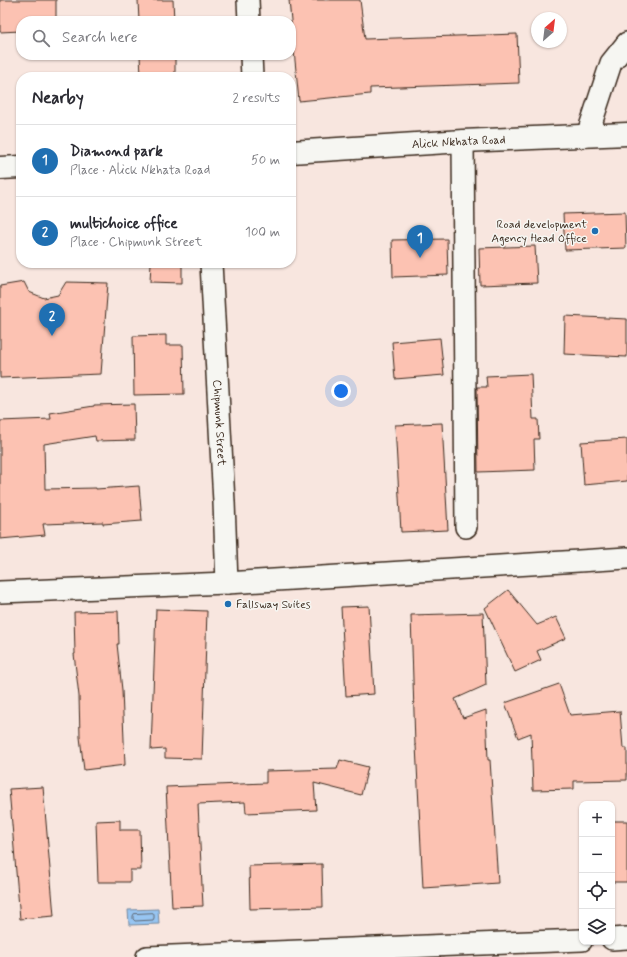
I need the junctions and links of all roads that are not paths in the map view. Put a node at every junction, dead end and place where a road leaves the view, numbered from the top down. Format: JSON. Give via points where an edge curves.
{"nodes":[{"id":1,"x":248,"y":0,"type":"edge"},
{"id":2,"x":249,"y":16,"type":"edge"},
{"id":3,"x":627,"y":43,"type":"edge"},
{"id":4,"x":251,"y":60,"type":"edge"},
{"id":5,"x":252,"y":72,"type":"edge"},
{"id":6,"x":627,"y":134,"type":"edge"},
{"id":7,"x":588,"y":136,"type":"junction"},
{"id":8,"x":463,"y":141,"type":"junction"},
{"id":9,"x":296,"y":152,"type":"edge"},
{"id":10,"x":16,"y":167,"type":"edge"},
{"id":11,"x":0,"y":168,"type":"edge"},
{"id":12,"x":211,"y":268,"type":"edge"},
{"id":13,"x":466,"y":526,"type":"dead end"},
{"id":14,"x":627,"y":558,"type":"edge"},
{"id":15,"x":227,"y":583,"type":"junction"},
{"id":16,"x":0,"y":592,"type":"edge"},
{"id":17,"x":627,"y":938,"type":"edge"},
{"id":18,"x":615,"y":939,"type":"edge"},
{"id":19,"x":579,"y":940,"type":"edge"},
{"id":20,"x":147,"y":957,"type":"edge"}],
"edges":[{"from":1,"to":2,"type":"street"},
{"from":3,"to":7,"type":"street","via":[[611,63]]},
{"from":4,"to":5,"type":"street"},
{"from":6,"to":7,"type":"main road","name":"Alick Nkhata Road"},
{"from":7,"to":8,"type":"main road","name":"Alick Nkhata Road"},
{"from":8,"to":9,"type":"main road","name":"Alick Nkhata Road"},
{"from":8,"to":13,"type":"street"},
{"from":10,"to":11,"type":"main road"},
{"from":12,"to":15,"type":"street","name":"Chipmunk Street"},
{"from":14,"to":15,"type":"street"},
{"from":15,"to":16,"type":"street"},
{"from":17,"to":18,"type":"street"},
{"from":19,"to":20,"type":"street"}]}
